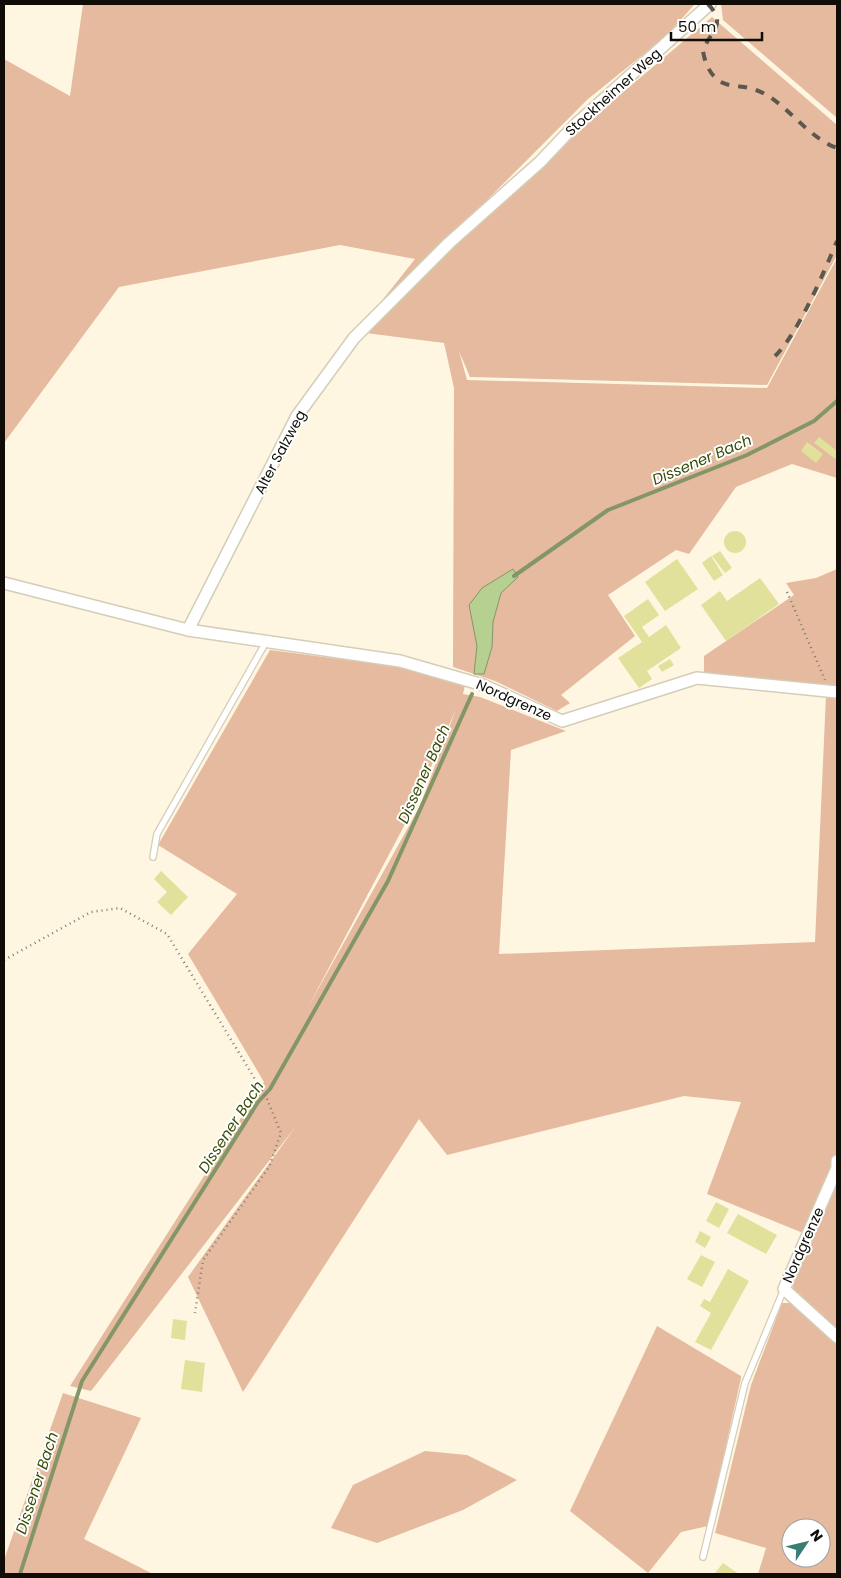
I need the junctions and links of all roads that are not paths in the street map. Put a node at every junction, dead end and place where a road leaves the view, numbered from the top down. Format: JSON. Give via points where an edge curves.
{"nodes":[{"id":1,"x":710,"y":4,"type":"edge"},
{"id":2,"x":540,"y":162,"type":"joint"},
{"id":3,"x":4,"y":583,"type":"edge"},
{"id":4,"x":188,"y":630,"type":"junction"},
{"id":5,"x":266,"y":642,"type":"junction"},
{"id":6,"x":833,"y":691,"type":"edge"},
{"id":7,"x":152,"y":857,"type":"dead end"},
{"id":8,"x":837,"y":1161,"type":"edge"},
{"id":9,"x":784,"y":1289,"type":"junction"},
{"id":10,"x":837,"y":1337,"type":"edge"},
{"id":11,"x":703,"y":1557,"type":"dead end"}],
"edges":[{"from":1,"to":2,"type":"street","name":"Stockheimer Weg","via":[[602,100]]},
{"from":2,"to":4,"type":"street","name":"Alter Salzweg","via":[[449,243],[354,338],[297,416]]},
{"from":3,"to":4,"type":"street"},
{"from":4,"to":5,"type":"street","name":"Nordgrenze"},
{"from":5,"to":6,"type":"street","name":"Nordgrenze","via":[[400,661],[483,685],[562,721],[697,678]]},
{"from":5,"to":7,"type":"lane","via":[[157,834]]},
{"from":8,"to":9,"type":"street","name":"Nordgrenze","via":[[837,1168]]},
{"from":9,"to":10,"type":"street","name":"Nordgrenze"},
{"from":9,"to":11,"type":"lane","via":[[745,1383]]}]}
